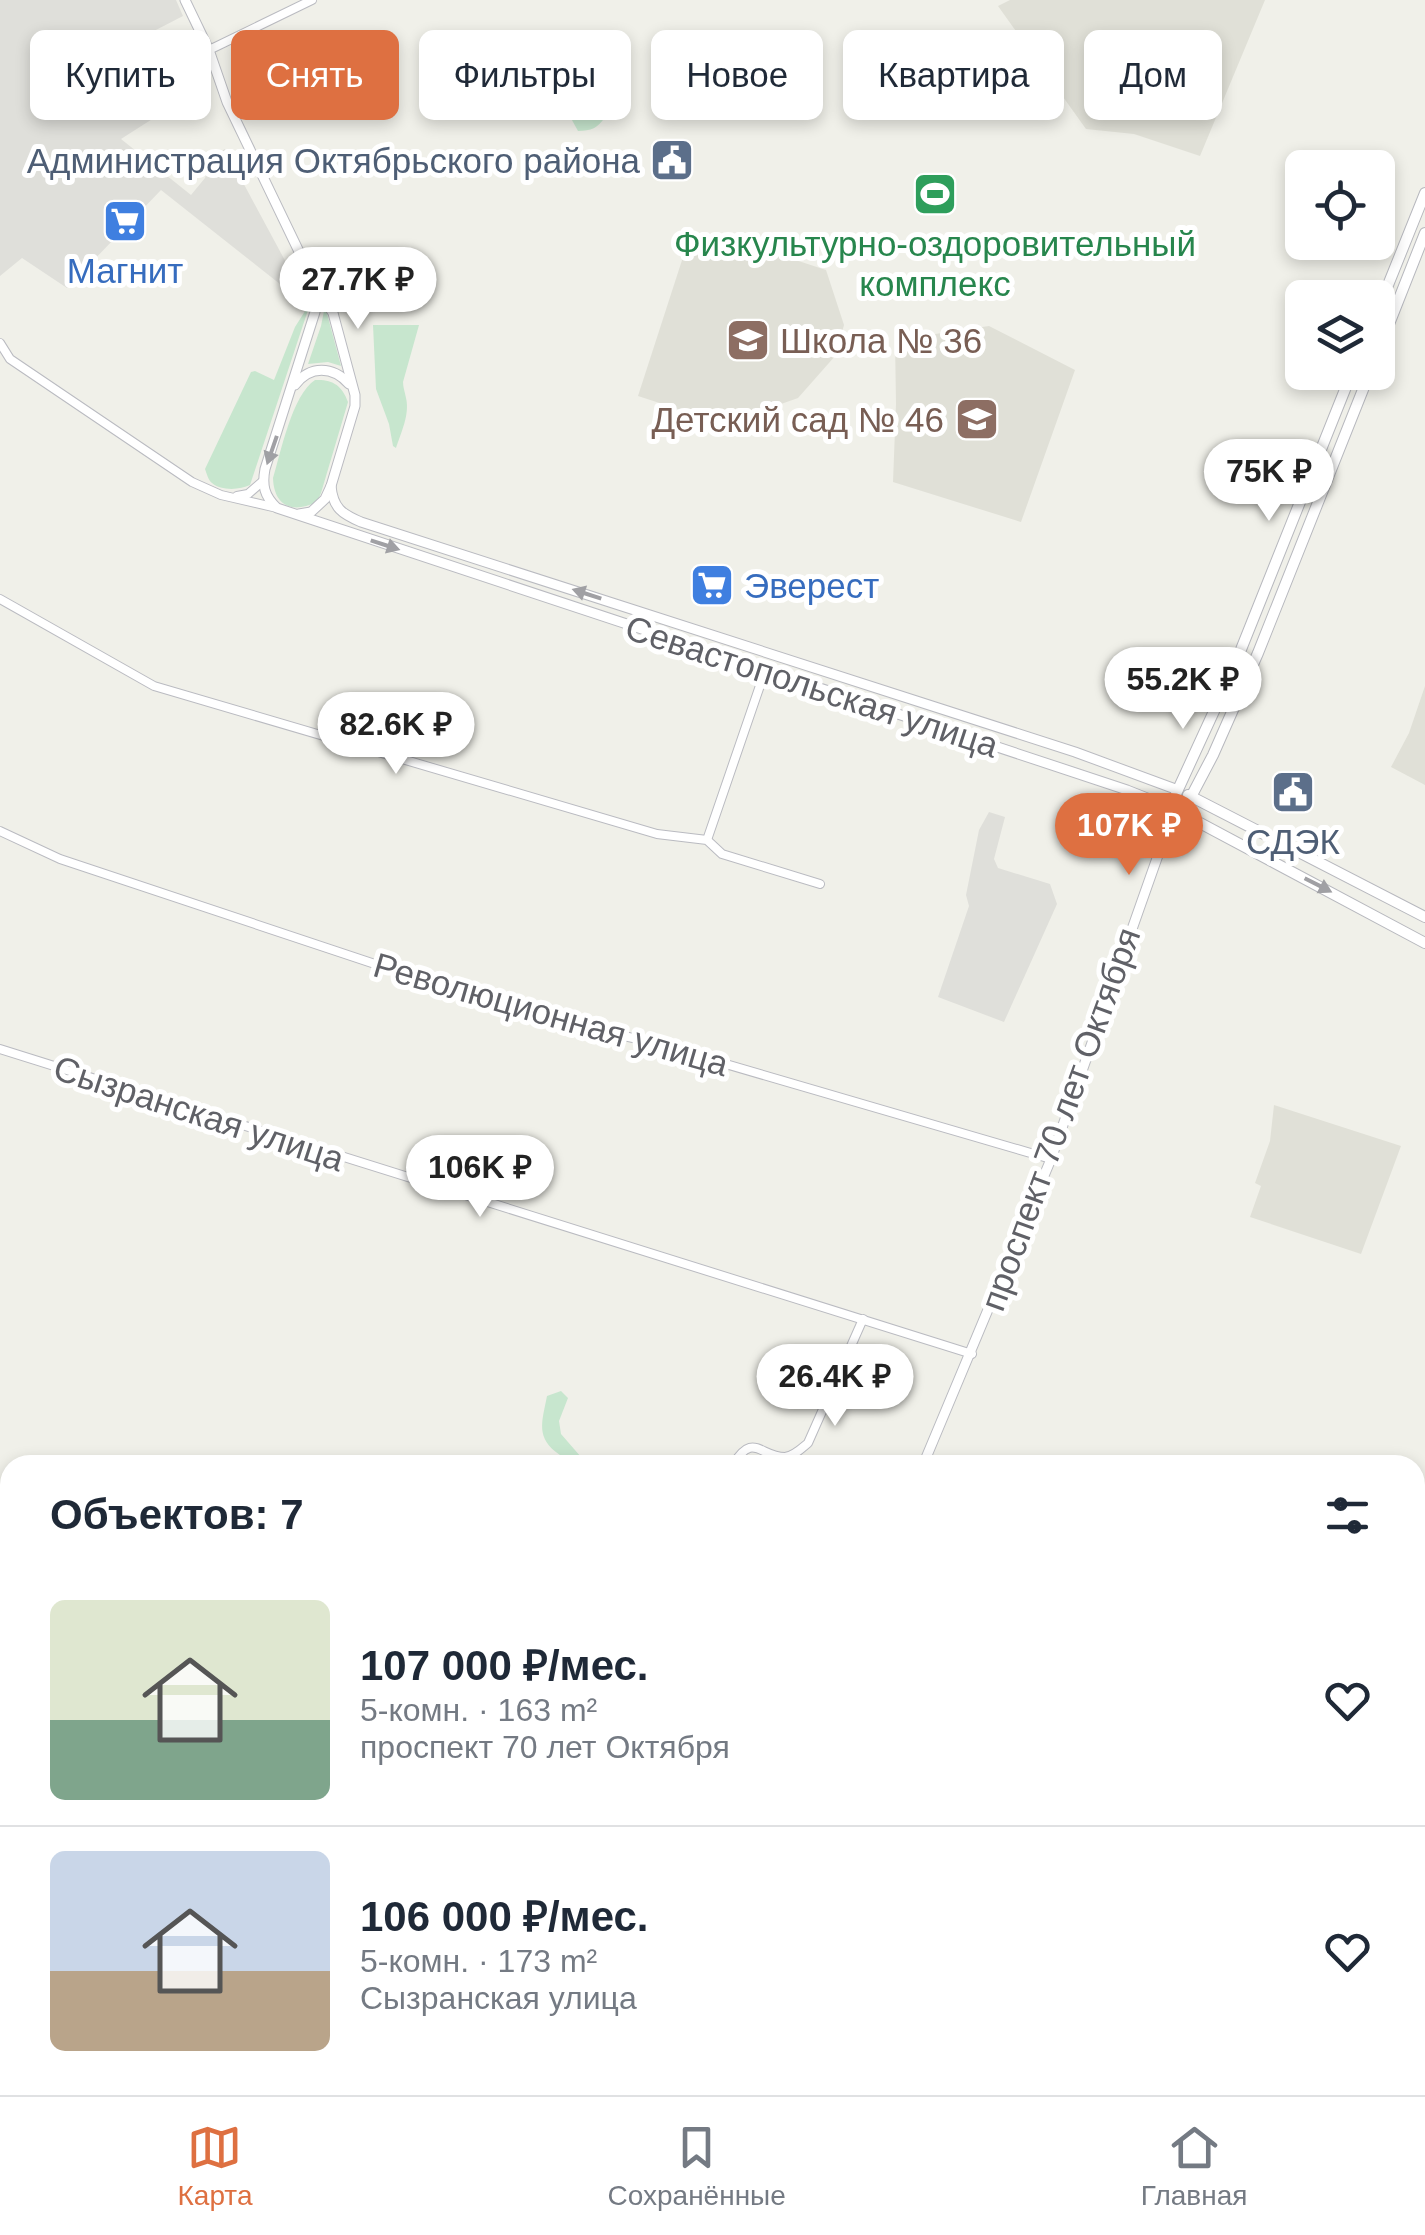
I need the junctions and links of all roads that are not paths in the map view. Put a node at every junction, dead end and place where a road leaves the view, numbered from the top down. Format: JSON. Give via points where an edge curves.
{"nodes":[{"id":1,"x":184,"y":0,"type":"edge"},
{"id":2,"x":312,"y":0,"type":"edge"},
{"id":3,"x":199,"y":30,"type":"edge"},
{"id":4,"x":211,"y":49,"type":"edge"},
{"id":5,"x":211,"y":56,"type":"edge"},
{"id":6,"x":1425,"y":192,"type":"edge"},
{"id":7,"x":1425,"y":233,"type":"edge"},
{"id":8,"x":1390,"y":280,"type":"edge"},
{"id":9,"x":317,"y":289,"type":"junction"},
{"id":10,"x":1395,"y":301,"type":"edge"},
{"id":11,"x":0,"y":343,"type":"edge"},
{"id":12,"x":1345,"y":390,"type":"edge"},
{"id":13,"x":1363,"y":390,"type":"edge"},
{"id":14,"x":292,"y":391,"type":"junction"},
{"id":15,"x":355,"y":396,"type":"junction"},
{"id":16,"x":1320,"y":450,"type":"junction"},
{"id":17,"x":1337,"y":457,"type":"junction"},
{"id":18,"x":263,"y":480,"type":"junction"},
{"id":19,"x":331,"y":486,"type":"junction"},
{"id":20,"x":232,"y":498,"type":"junction"},
{"id":21,"x":276,"y":508,"type":"junction"},
{"id":22,"x":293,"y":514,"type":"junction"},
{"id":23,"x":1273,"y":567,"type":"junction"},
{"id":24,"x":1291,"y":569,"type":"junction"},
{"id":25,"x":0,"y":599,"type":"edge"},
{"id":26,"x":770,"y":654,"type":"junction"},
{"id":27,"x":765,"y":671,"type":"junction"},
{"id":28,"x":964,"y":717,"type":"junction"},
{"id":29,"x":1010,"y":732,"type":"junction"},
{"id":30,"x":958,"y":734,"type":"junction"},
{"id":31,"x":1005,"y":749,"type":"junction"},
{"id":32,"x":1178,"y":790,"type":"junction"},
{"id":33,"x":1192,"y":797,"type":"junction"},
{"id":34,"x":1170,"y":807,"type":"junction"},
{"id":35,"x":1182,"y":814,"type":"junction"},
{"id":36,"x":1168,"y":827,"type":"junction"},
{"id":37,"x":0,"y":831,"type":"edge"},
{"id":38,"x":706,"y":840,"type":"junction"},
{"id":39,"x":820,"y":884,"type":"dead end"},
{"id":40,"x":1425,"y":917,"type":"edge"},
{"id":41,"x":1425,"y":944,"type":"edge"},
{"id":42,"x":0,"y":1049,"type":"edge"},
{"id":43,"x":1051,"y":1159,"type":"junction"},
{"id":44,"x":863,"y":1319,"type":"junction"},
{"id":45,"x":972,"y":1354,"type":"junction"},
{"id":46,"x":739,"y":1455,"type":"edge"},
{"id":47,"x":780,"y":1455,"type":"edge"},
{"id":48,"x":790,"y":1455,"type":"edge"},
{"id":49,"x":928,"y":1455,"type":"edge"}],
"edges":[{"from":1,"to":3,"type":"street"},
{"from":2,"to":4,"type":"street"},
{"from":5,"to":9,"type":"street"},
{"from":6,"to":8,"type":"main road"},
{"from":7,"to":10,"type":"main road"},
{"from":9,"to":14,"type":"street"},
{"from":9,"to":15,"type":"street","via":[[333,312]]},
{"from":11,"to":20,"type":"street","via":[[10,359],[192,482]]},
{"from":12,"to":16,"type":"main road","name":"проспект 70 лет Октября"},
{"from":13,"to":17,"type":"main road","name":"проспект 70 лет Октября"},
{"from":14,"to":15,"type":"street","via":[[305,374],[325,370],[344,378]]},
{"from":14,"to":18,"type":"street","one_way":true},
{"from":15,"to":19,"type":"street"},
{"from":16,"to":17,"type":"main road"},
{"from":16,"to":23,"type":"main road","name":"проспект 70 лет Октября"},
{"from":17,"to":24,"type":"main road","name":"проспект 70 лет Октября"},
{"from":18,"to":20,"type":"street"},
{"from":18,"to":21,"type":"street"},
{"from":19,"to":22,"type":"street","via":[[318,507]]},
{"from":26,"to":19,"type":"street","name":"Севастопольская улица","one_way":true,"via":[[361,522],[336,507]]},
{"from":20,"to":21,"type":"street"},
{"from":21,"to":22,"type":"street","name":"Севастопольская улица"},
{"from":22,"to":27,"type":"street","name":"Севастопольская улица","one_way":true},
{"from":23,"to":24,"type":"main road"},
{"from":23,"to":32,"type":"main road","name":"проспект 70 лет Октября"},
{"from":24,"to":33,"type":"main road","name":"проспект 70 лет Октября"},
{"from":25,"to":38,"type":"street","via":[[154,686],[657,834]]},
{"from":26,"to":27,"type":"street"},
{"from":26,"to":28,"type":"street","name":"Севастопольская улица"},
{"from":27,"to":30,"type":"street","name":"Севастопольская улица"},
{"from":27,"to":38,"type":"street"},
{"from":28,"to":29,"type":"street","name":"Севастопольская улица"},
{"from":28,"to":30,"type":"street"},
{"from":29,"to":31,"type":"street"},
{"from":29,"to":32,"type":"street","name":"Севастопольская улица"},
{"from":30,"to":31,"type":"street","name":"Севастопольская улица"},
{"from":31,"to":34,"type":"street","name":"Севастопольская улица"},
{"from":32,"to":33,"type":"main road","name":"Севастопольская улица"},
{"from":32,"to":34,"type":"main road","name":"проспект 70 лет Октября"},
{"from":33,"to":35,"type":"main road","name":"проспект 70 лет Октября"},
{"from":33,"to":40,"type":"main road","name":"Севастопольская улица"},
{"from":34,"to":35,"type":"main road","name":"Севастопольская улица"},
{"from":34,"to":36,"type":"street","name":"проспект 70 лет Октября"},
{"from":35,"to":36,"type":"street","name":"проспект 70 лет Октября"},
{"from":35,"to":41,"type":"main road","name":"Севастопольская улица","one_way":true},
{"from":36,"to":43,"type":"street","name":"проспект 70 лет Октября"},
{"from":37,"to":43,"type":"street","name":"Революционная улица","via":[[60,859],[531,1016],[647,1042]]},
{"from":38,"to":39,"type":"street","via":[[722,854]]},
{"from":42,"to":44,"type":"street","name":"Сызранская улица"},
{"from":43,"to":45,"type":"street","name":"проспект 70 лет Октября"},
{"from":44,"to":45,"type":"street","name":"Сызранская улица"},
{"from":44,"to":48,"type":"street","via":[[808,1443]]},
{"from":45,"to":49,"type":"street","name":"проспект 70 лет Октября"},
{"from":46,"to":47,"type":"street","via":[[754,1447]]}]}
